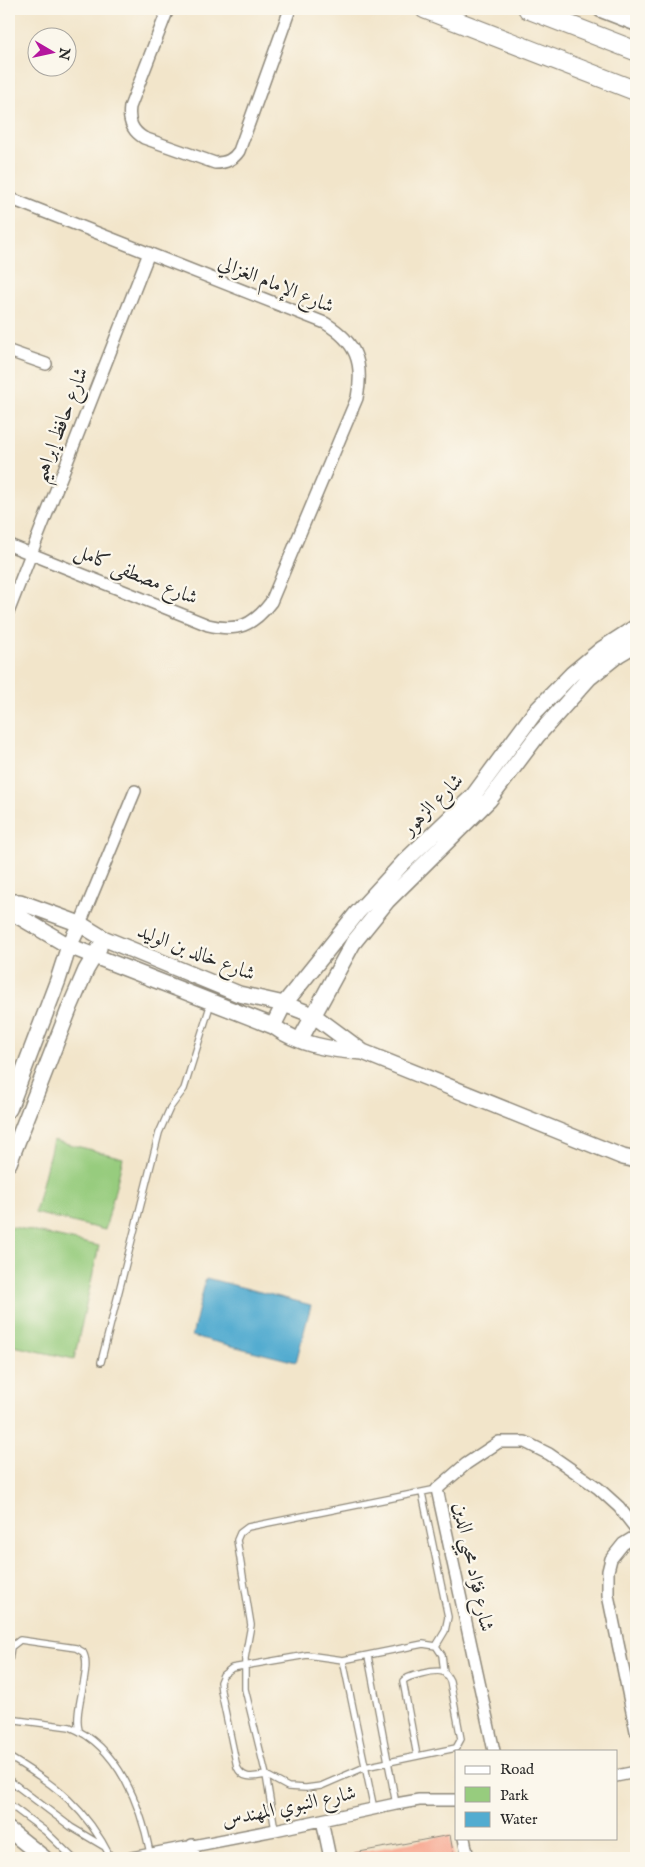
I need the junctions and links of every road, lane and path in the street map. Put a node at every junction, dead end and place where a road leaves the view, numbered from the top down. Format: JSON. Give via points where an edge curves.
{"nodes":[{"id":1,"x":168,"y":9,"type":"edge"},
{"id":2,"x":290,"y":9,"type":"edge"},
{"id":3,"x":425,"y":9,"type":"edge"},
{"id":4,"x":528,"y":9,"type":"edge"},
{"id":5,"x":600,"y":9,"type":"edge"},
{"id":6,"x":636,"y":23,"type":"edge"},
{"id":7,"x":635,"y":47,"type":"edge"},
{"id":8,"x":636,"y":92,"type":"edge"},
{"id":9,"x":9,"y":198,"type":"edge"},
{"id":10,"x":149,"y":253,"type":"junction"},
{"id":11,"x":9,"y":351,"type":"edge"},
{"id":12,"x":46,"y":364,"type":"dead end"},
{"id":13,"x":9,"y":545,"type":"edge"},
{"id":14,"x":31,"y":554,"type":"junction"},
{"id":15,"x":9,"y":610,"type":"edge"},
{"id":16,"x":250,"y":623,"type":"joint"},
{"id":17,"x":636,"y":627,"type":"edge"},
{"id":18,"x":636,"y":644,"type":"edge"},
{"id":19,"x":136,"y":791,"type":"dead end"},
{"id":20,"x":9,"y":902,"type":"edge"},
{"id":21,"x":9,"y":908,"type":"edge"},
{"id":22,"x":80,"y":924,"type":"junction"},
{"id":23,"x":103,"y":938,"type":"junction"},
{"id":24,"x":69,"y":946,"type":"junction"},
{"id":25,"x":95,"y":957,"type":"junction"},
{"id":26,"x":211,"y":1003,"type":"junction"},
{"id":27,"x":284,"y":1004,"type":"junction"},
{"id":28,"x":313,"y":1015,"type":"junction"},
{"id":29,"x":273,"y":1026,"type":"junction"},
{"id":30,"x":300,"y":1040,"type":"junction"},
{"id":31,"x":363,"y":1052,"type":"junction"},
{"id":32,"x":9,"y":1109,"type":"edge"},
{"id":33,"x":636,"y":1160,"type":"edge"},
{"id":34,"x":9,"y":1163,"type":"edge"},
{"id":35,"x":101,"y":1362,"type":"dead end"},
{"id":36,"x":438,"y":1489,"type":"junction"},
{"id":37,"x":422,"y":1493,"type":"junction"},
{"id":38,"x":636,"y":1529,"type":"edge"},
{"id":39,"x":636,"y":1536,"type":"edge"},
{"id":40,"x":436,"y":1646,"type":"junction"},
{"id":41,"x":368,"y":1656,"type":"junction"},
{"id":42,"x":343,"y":1660,"type":"junction"},
{"id":43,"x":9,"y":1661,"type":"edge"},
{"id":44,"x":244,"y":1666,"type":"junction"},
{"id":45,"x":444,"y":1672,"type":"junction"},
{"id":46,"x":9,"y":1719,"type":"edge"},
{"id":47,"x":79,"y":1730,"type":"junction"},
{"id":48,"x":636,"y":1731,"type":"edge"},
{"id":49,"x":494,"y":1750,"type":"edge"},
{"id":50,"x":417,"y":1756,"type":"junction"},
{"id":51,"x":9,"y":1757,"type":"edge"},
{"id":52,"x":388,"y":1761,"type":"junction"},
{"id":53,"x":365,"y":1767,"type":"junction"},
{"id":54,"x":636,"y":1772,"type":"edge"},
{"id":55,"x":266,"y":1775,"type":"junction"},
{"id":56,"x":618,"y":1776,"type":"edge"},
{"id":57,"x":9,"y":1780,"type":"edge"},
{"id":58,"x":455,"y":1800,"type":"edge"},
{"id":59,"x":9,"y":1804,"type":"edge"},
{"id":60,"x":396,"y":1804,"type":"junction"},
{"id":61,"x":374,"y":1809,"type":"junction"},
{"id":62,"x":322,"y":1820,"type":"junction"},
{"id":63,"x":9,"y":1830,"type":"edge"},
{"id":64,"x":275,"y":1830,"type":"junction"},
{"id":65,"x":464,"y":1840,"type":"edge"},
{"id":66,"x":192,"y":1846,"type":"junction"},
{"id":67,"x":105,"y":1847,"type":"junction"},
{"id":68,"x":150,"y":1853,"type":"junction"},
{"id":69,"x":44,"y":1858,"type":"edge"},
{"id":70,"x":73,"y":1858,"type":"edge"},
{"id":71,"x":110,"y":1858,"type":"edge"},
{"id":72,"x":131,"y":1858,"type":"edge"},
{"id":73,"x":195,"y":1858,"type":"edge"},
{"id":74,"x":330,"y":1858,"type":"edge"},
{"id":75,"x":468,"y":1858,"type":"edge"}],
"edges":[{"from":1,"to":2,"type":"street","via":[[130,107],[130,122],[144,138],[215,163],[222,163],[239,151]]},
{"from":3,"to":8,"type":"highway"},
{"from":4,"to":7,"type":"highway"},
{"from":5,"to":6,"type":"street"},
{"from":9,"to":10,"type":"street","name":"شارع الإمام الغزالي"},
{"from":10,"to":14,"type":"street","name":"شارع حافظ إبراهيم"},
{"from":10,"to":16,"type":"street","name":"شارع الإمام الغزالي","via":[[325,323],[346,339],[359,362],[358,398],[271,602]]},
{"from":11,"to":12,"type":"street"},
{"from":13,"to":14,"type":"street","name":"شارع مصطفى كامل"},
{"from":14,"to":15,"type":"street","name":"شارع حافظ إبراهيم"},
{"from":14,"to":16,"type":"street","name":"شارع مصطفى كامل","via":[[208,625],[237,628]]},
{"from":17,"to":27,"type":"street","name":"شارع الزهور","via":[[572,674],[535,712],[473,796],[375,893]]},
{"from":18,"to":28,"type":"street","name":"شارع الزهور","via":[[588,678],[537,736],[489,800],[387,900],[353,943]]},
{"from":19,"to":22,"type":"street"},
{"from":20,"to":22,"type":"street","name":"شارع خالد بن الوليد","via":[[20,902]]},
{"from":21,"to":24,"type":"street","name":"شارع خالد بن الوليد"},
{"from":22,"to":23,"type":"street","name":"شارع خالد بن الوليد"},
{"from":22,"to":24,"type":"street"},
{"from":23,"to":25,"type":"street"},
{"from":23,"to":27,"type":"street","name":"شارع خالد بن الوليد","via":[[238,994]]},
{"from":24,"to":25,"type":"street","name":"شارع خالد بن الوليد"},
{"from":24,"to":32,"type":"street"},
{"from":25,"to":26,"type":"street","name":"شارع خالد بن الوليد"},
{"from":25,"to":34,"type":"street","via":[[73,1000]]},
{"from":26,"to":29,"type":"street","name":"شارع خالد بن الوليد"},
{"from":26,"to":35,"type":"lane","via":[[184,1088],[170,1108],[159,1133]]},
{"from":27,"to":28,"type":"street","name":"شارع خالد بن الوليد"},
{"from":27,"to":29,"type":"street","name":"شارع الزهور"},
{"from":28,"to":30,"type":"street","name":"شارع الزهور"},
{"from":28,"to":31,"type":"street","name":"شارع خالد بن الوليد"},
{"from":29,"to":30,"type":"street","name":"شارع خالد بن الوليد"},
{"from":30,"to":31,"type":"street","name":"شارع خالد بن الوليد","via":[[330,1049]]},
{"from":31,"to":33,"type":"street","name":"شارع خالد بن الوليد"},
{"from":36,"to":37,"type":"lane"},
{"from":36,"to":38,"type":"street","name":"شارع فؤاد محيي الدين","via":[[466,1464],[499,1442],[525,1442],[549,1454],[598,1488],[619,1506]]},
{"from":36,"to":49,"type":"street","name":"شارع فؤاد محيي الدين"},
{"from":37,"to":40,"type":"lane","via":[[448,1617],[445,1631]]},
{"from":37,"to":44,"type":"lane","via":[[248,1527],[240,1532],[236,1540],[251,1624]]},
{"from":39,"to":48,"type":"street","via":[[623,1544],[610,1559],[608,1579],[608,1595]]},
{"from":40,"to":41,"type":"lane","via":[[423,1644]]},
{"from":40,"to":45,"type":"lane","via":[[442,1655]]},
{"from":41,"to":42,"type":"lane"},
{"from":41,"to":52,"type":"lane"},
{"from":42,"to":44,"type":"lane","via":[[306,1655]]},
{"from":42,"to":53,"type":"lane"},
{"from":43,"to":47,"type":"lane","via":[[11,1647],[20,1640],[76,1648],[83,1652],[86,1663]]},
{"from":44,"to":55,"type":"lane","via":[[245,1689]]},
{"from":44,"to":55,"type":"lane","via":[[223,1674],[220,1691],[236,1767],[245,1776]]},
{"from":45,"to":50,"type":"lane","via":[[408,1676],[403,1681]]},
{"from":45,"to":50,"type":"lane","via":[[450,1681],[461,1733],[460,1744],[456,1748]]},
{"from":46,"to":47,"type":"lane"},
{"from":47,"to":68,"type":"lane","via":[[113,1762],[124,1779],[141,1815]]},
{"from":50,"to":52,"type":"lane"},
{"from":51,"to":67,"type":"lane","via":[[72,1802],[86,1816]]},
{"from":52,"to":53,"type":"lane"},
{"from":52,"to":60,"type":"lane"},
{"from":53,"to":55,"type":"lane","via":[[321,1786],[306,1788],[288,1787]]},
{"from":53,"to":61,"type":"lane"},
{"from":54,"to":56,"type":"street"},
{"from":55,"to":64,"type":"lane"},
{"from":57,"to":67,"type":"lane"},
{"from":58,"to":60,"type":"street","name":"شارع النبوي المهندس"},
{"from":59,"to":70,"type":"lane","via":[[45,1831]]},
{"from":60,"to":61,"type":"street","name":"شارع النبوي المهندس"},
{"from":61,"to":62,"type":"street","name":"شارع النبوي المهندس"},
{"from":62,"to":64,"type":"street","name":"شارع النبوي المهندس"},
{"from":62,"to":74,"type":"street"},
{"from":63,"to":69,"type":"street"},
{"from":64,"to":66,"type":"street","name":"شارع النبوي المهندس"},
{"from":65,"to":75,"type":"street"},
{"from":66,"to":68,"type":"street","name":"شارع النبوي المهندس"},
{"from":66,"to":73,"type":"street"},
{"from":67,"to":71,"type":"lane"},
{"from":68,"to":72,"type":"street","name":"شارع النبوي المهندس"}]}
